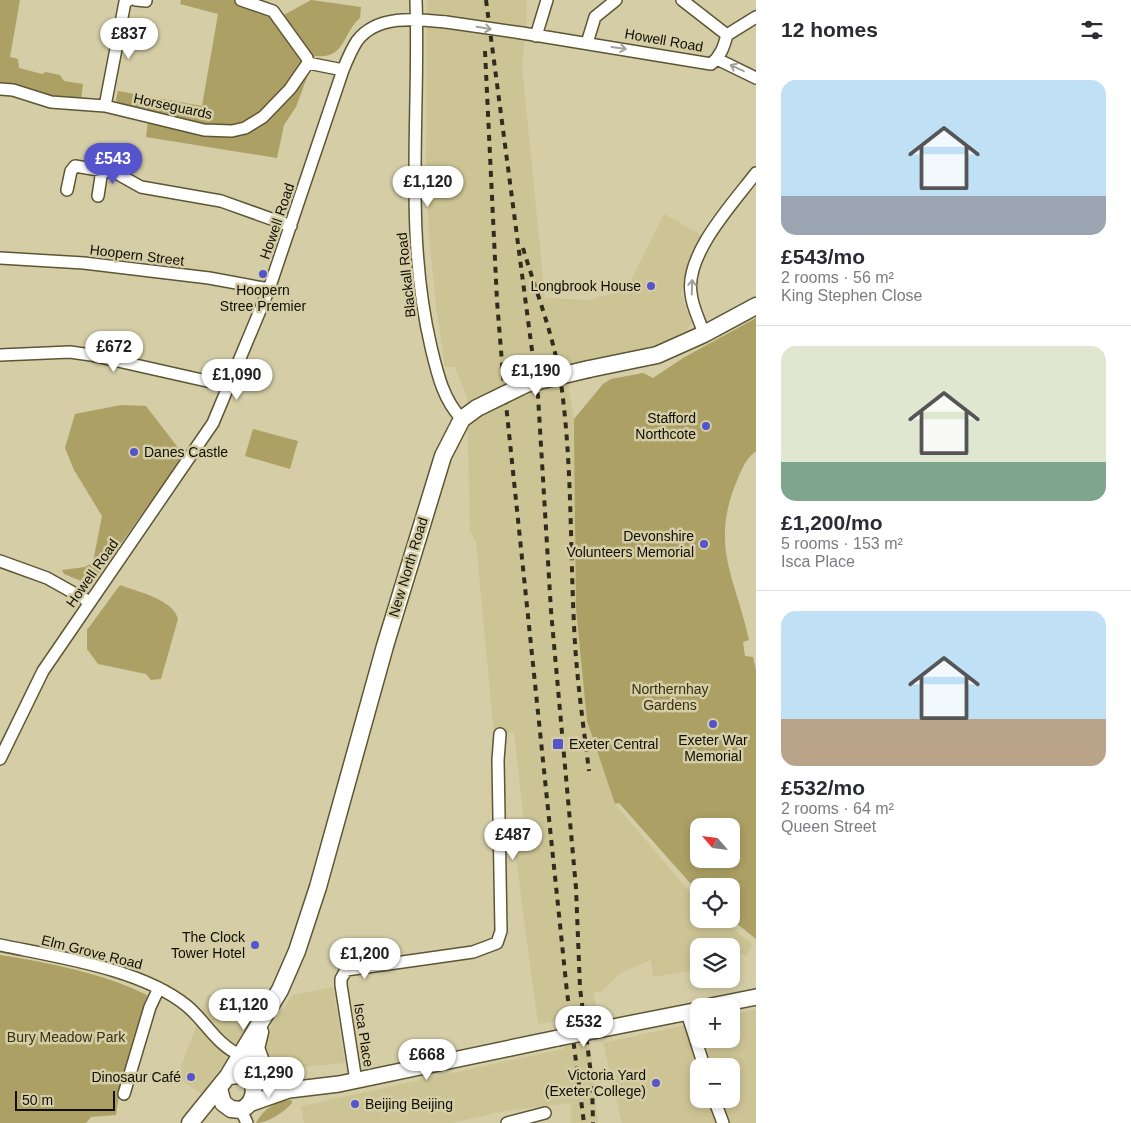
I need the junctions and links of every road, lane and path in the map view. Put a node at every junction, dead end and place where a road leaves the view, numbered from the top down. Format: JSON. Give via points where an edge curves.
{"nodes":[{"id":1,"x":129,"y":0,"type":"edge"},
{"id":2,"x":136,"y":0,"type":"edge"},
{"id":3,"x":146,"y":0,"type":"edge"},
{"id":4,"x":241,"y":0,"type":"edge"},
{"id":5,"x":416,"y":0,"type":"edge"},
{"id":6,"x":546,"y":0,"type":"edge"},
{"id":7,"x":616,"y":0,"type":"edge"},
{"id":8,"x":682,"y":0,"type":"edge"},
{"id":9,"x":756,"y":17,"type":"edge"},
{"id":10,"x":417,"y":20,"type":"junction"},
{"id":11,"x":727,"y":35,"type":"junction"},
{"id":12,"x":536,"y":36,"type":"junction"},
{"id":13,"x":587,"y":44,"type":"junction"},
{"id":14,"x":714,"y":62,"type":"junction"},
{"id":15,"x":308,"y":63,"type":"junction"},
{"id":16,"x":343,"y":70,"type":"junction"},
{"id":17,"x":756,"y":78,"type":"edge"},
{"id":18,"x":0,"y":89,"type":"edge"},
{"id":19,"x":105,"y":106,"type":"junction"},
{"id":20,"x":102,"y":170,"type":"junction"},
{"id":21,"x":756,"y":173,"type":"edge"},
{"id":22,"x":67,"y":190,"type":"dead end"},
{"id":23,"x":98,"y":196,"type":"dead end"},
{"id":24,"x":291,"y":226,"type":"junction"},
{"id":25,"x":0,"y":258,"type":"edge"},
{"id":26,"x":269,"y":289,"type":"junction"},
{"id":27,"x":756,"y":306,"type":"edge"},
{"id":28,"x":704,"y":334,"type":"junction"},
{"id":29,"x":0,"y":356,"type":"edge"},
{"id":30,"x":229,"y":386,"type":"junction"},
{"id":31,"x":462,"y":419,"type":"junction"},
{"id":32,"x":0,"y":561,"type":"edge"},
{"id":33,"x":90,"y":602,"type":"junction"},
{"id":34,"x":500,"y":734,"type":"dead end"},
{"id":35,"x":0,"y":758,"type":"edge"},
{"id":36,"x":0,"y":945,"type":"edge"},
{"id":37,"x":159,"y":988,"type":"junction"},
{"id":38,"x":756,"y":997,"type":"edge"},
{"id":39,"x":740,"y":1000,"type":"edge"},
{"id":40,"x":690,"y":1013,"type":"edge"},
{"id":41,"x":263,"y":1020,"type":"junction"},
{"id":42,"x":256,"y":1048,"type":"junction"},
{"id":43,"x":240,"y":1055,"type":"junction"},
{"id":44,"x":251,"y":1081,"type":"junction"},
{"id":45,"x":356,"y":1081,"type":"junction"},
{"id":46,"x":224,"y":1082,"type":"junction"},
{"id":47,"x":283,"y":1087,"type":"junction"},
{"id":48,"x":124,"y":1094,"type":"dead end"},
{"id":49,"x":717,"y":1108,"type":"edge"},
{"id":50,"x":242,"y":1111,"type":"edge"},
{"id":51,"x":545,"y":1113,"type":"dead end"},
{"id":52,"x":191,"y":1123,"type":"edge"},
{"id":53,"x":507,"y":1123,"type":"edge"},
{"id":54,"x":723,"y":1123,"type":"edge"}],
"edges":[{"from":1,"to":19,"type":"street","via":[[125,2]]},
{"from":2,"to":3,"type":"street"},
{"from":4,"to":15,"type":"street","via":[[273,11]]},
{"from":5,"to":10,"type":"street","name":"Blackall Road"},
{"from":6,"to":12,"type":"street"},
{"from":7,"to":13,"type":"street","via":[[594,17]]},
{"from":8,"to":11,"type":"street"},
{"from":9,"to":11,"type":"street"},
{"from":10,"to":12,"type":"street","name":"Howell Road","one_way":true,"bridge":true},
{"from":10,"to":16,"type":"street","name":"Howell Road","via":[[402,19],[370,30],[358,41]]},
{"from":10,"to":31,"type":"street","name":"Blackall Road","via":[[414,139],[420,291],[438,377]]},
{"from":11,"to":14,"type":"street"},
{"from":12,"to":13,"type":"street","name":"Howell Road"},
{"from":13,"to":14,"type":"street","name":"Howell Road","one_way":true},
{"from":17,"to":14,"type":"street","name":"Howell Road","one_way":true},
{"from":15,"to":16,"type":"street"},
{"from":15,"to":19,"type":"street","name":"Horseguards","via":[[290,89],[263,117],[245,128],[232,131],[204,130]]},
{"from":16,"to":24,"type":"street","name":"Howell Road"},
{"from":18,"to":19,"type":"street","name":"Horseguards","via":[[51,102]]},
{"from":20,"to":22,"type":"street","via":[[74,166]]},
{"from":20,"to":23,"type":"street"},
{"from":20,"to":24,"type":"street","via":[[124,176],[141,187],[221,201]]},
{"from":28,"to":21,"type":"street","one_way":true,"via":[[690,293],[696,261],[709,235]]},
{"from":24,"to":26,"type":"street","name":"Howell Road"},
{"from":25,"to":26,"type":"street","name":"Hoopern Street","via":[[84,263],[209,278]]},
{"from":26,"to":30,"type":"street","name":"Howell Road"},
{"from":27,"to":28,"type":"main road","name":"New North Road"},
{"from":28,"to":31,"type":"main road","name":"New North Road","bridge":true,"via":[[657,355],[526,384]]},
{"from":29,"to":30,"type":"street","via":[[70,352]]},
{"from":30,"to":33,"type":"street","name":"Howell Road","via":[[213,423],[191,458]]},
{"from":31,"to":41,"type":"main road","name":"New North Road","via":[[442,456],[384,646],[303,935],[280,990]]},
{"from":32,"to":33,"type":"street","via":[[47,578]]},
{"from":33,"to":35,"type":"street","name":"Howell Road","via":[[43,671]]},
{"from":34,"to":45,"type":"street","name":"Isca Place","via":[[499,940],[473,952],[346,970],[341,984]]},
{"from":36,"to":37,"type":"street","name":"Elm Grove Road","via":[[128,975]]},
{"from":37,"to":43,"type":"street","name":"Elm Grove Road","via":[[187,1006],[217,1040]]},
{"from":37,"to":48,"type":"street","via":[[150,1007]]},
{"from":38,"to":39,"type":"street"},
{"from":40,"to":45,"type":"street","bridge":true},
{"from":41,"to":42,"type":"main road","name":"New North Road"},
{"from":41,"to":43,"type":"main road","name":"New North Road"},
{"from":42,"to":44,"type":"main road","name":"New North Road"},
{"from":42,"to":47,"type":"main road","via":[[265,1072]]},
{"from":43,"to":46,"type":"main road","name":"New North Road"},
{"from":44,"to":46,"type":"main road","via":[[236,1074]]},
{"from":44,"to":47,"type":"street"},
{"from":44,"to":50,"type":"main road","name":"New North Road","via":[[254,1092]]},
{"from":45,"to":47,"type":"street"},
{"from":46,"to":50,"type":"main road","via":[[223,1103]]},
{"from":46,"to":52,"type":"main road","name":"New North Road"},
{"from":47,"to":50,"type":"street"},
{"from":49,"to":54,"type":"street"},
{"from":50,"to":52,"type":"main road","name":"New North Road","via":[[206,1116]]},
{"from":51,"to":53,"type":"street"}]}
